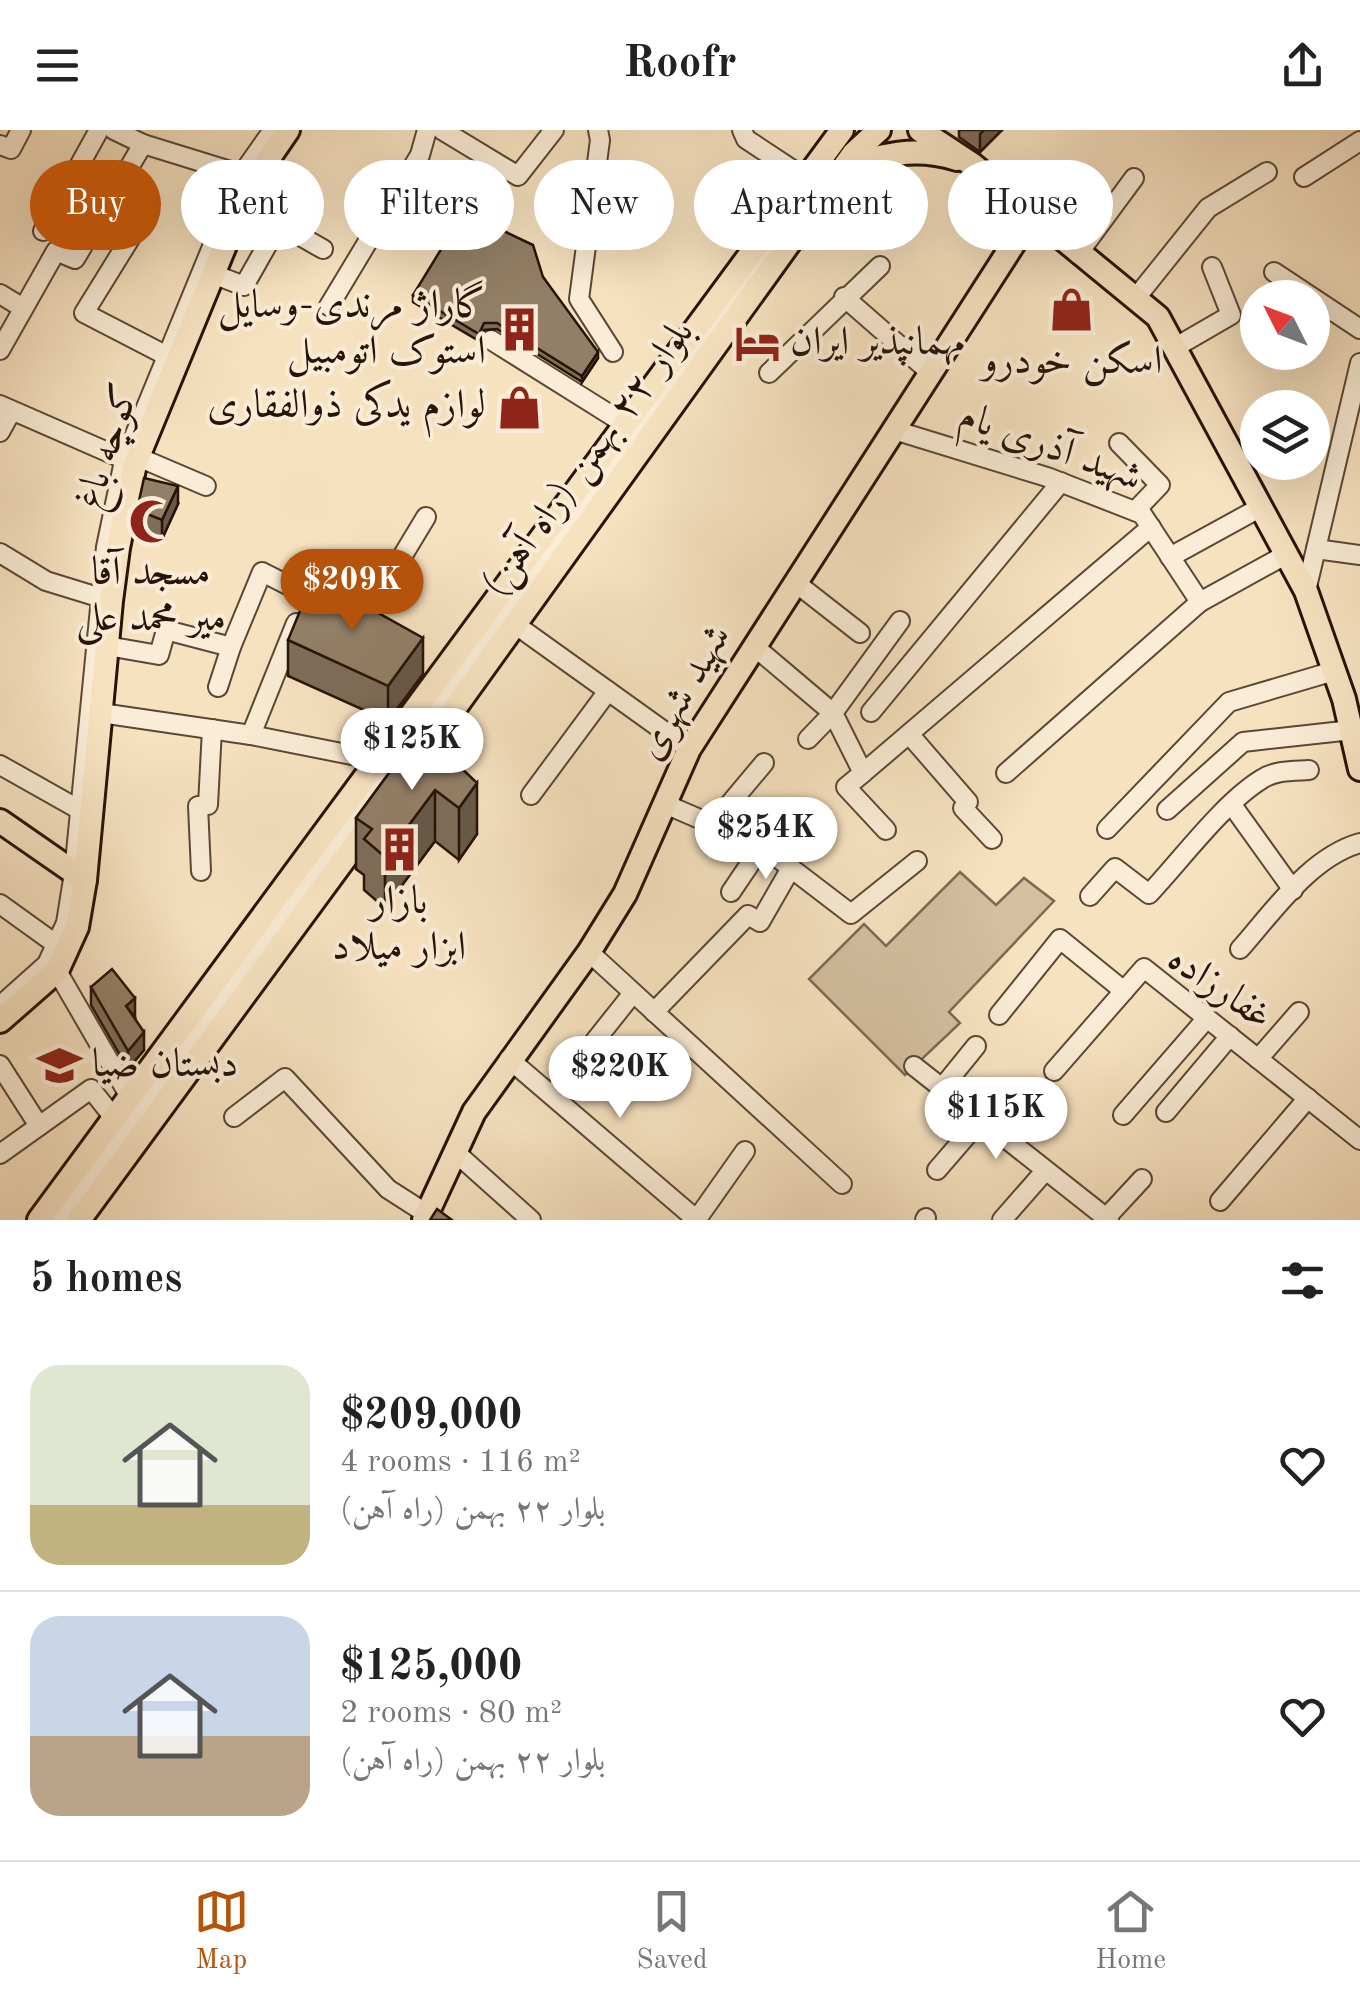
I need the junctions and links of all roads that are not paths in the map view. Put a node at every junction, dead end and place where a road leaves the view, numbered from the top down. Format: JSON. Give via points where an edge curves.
{"nodes":[{"id":1,"x":21,"y":130,"type":"edge"},
{"id":2,"x":100,"y":130,"type":"edge"},
{"id":3,"x":114,"y":130,"type":"edge"},
{"id":4,"x":273,"y":130,"type":"edge"},
{"id":5,"x":288,"y":130,"type":"edge"},
{"id":6,"x":427,"y":130,"type":"edge"},
{"id":7,"x":442,"y":130,"type":"edge"},
{"id":8,"x":554,"y":130,"type":"edge"},
{"id":9,"x":598,"y":130,"type":"edge"},
{"id":10,"x":742,"y":130,"type":"edge"},
{"id":11,"x":879,"y":130,"type":"edge"},
{"id":12,"x":920,"y":130,"type":"edge"},
{"id":13,"x":837,"y":134,"type":"edge"},
{"id":14,"x":1360,"y":141,"type":"edge"},
{"id":15,"x":143,"y":144,"type":"junction"},
{"id":16,"x":0,"y":145,"type":"edge"},
{"id":17,"x":854,"y":153,"type":"junction"},
{"id":18,"x":83,"y":160,"type":"edge"},
{"id":19,"x":196,"y":160,"type":"edge"},
{"id":20,"x":257,"y":160,"type":"edge"},
{"id":21,"x":263,"y":160,"type":"edge"},
{"id":22,"x":778,"y":160,"type":"edge"},
{"id":23,"x":819,"y":160,"type":"edge"},
{"id":24,"x":822,"y":160,"type":"edge"},
{"id":25,"x":848,"y":160,"type":"edge"},
{"id":26,"x":849,"y":160,"type":"edge"},
{"id":27,"x":874,"y":160,"type":"edge"},
{"id":28,"x":960,"y":160,"type":"edge"},
{"id":29,"x":965,"y":160,"type":"edge"},
{"id":30,"x":1268,"y":172,"type":"dead end"},
{"id":31,"x":1134,"y":178,"type":"dead end"},
{"id":32,"x":1304,"y":178,"type":"dead end"},
{"id":33,"x":123,"y":250,"type":"edge"},
{"id":34,"x":218,"y":250,"type":"edge"},
{"id":35,"x":222,"y":250,"type":"edge"},
{"id":36,"x":264,"y":250,"type":"edge"},
{"id":37,"x":753,"y":250,"type":"edge"},
{"id":38,"x":767,"y":250,"type":"edge"},
{"id":39,"x":785,"y":250,"type":"edge"},
{"id":40,"x":1010,"y":250,"type":"edge"},
{"id":41,"x":1073,"y":250,"type":"edge"},
{"id":42,"x":1078,"y":254,"type":"junction"},
{"id":43,"x":880,"y":266,"type":"dead end"},
{"id":44,"x":1212,"y":267,"type":"dead end"},
{"id":45,"x":1274,"y":272,"type":"dead end"},
{"id":46,"x":213,"y":274,"type":"junction"},
{"id":47,"x":0,"y":294,"type":"edge"},
{"id":48,"x":844,"y":298,"type":"junction"},
{"id":49,"x":1135,"y":298,"type":"junction"},
{"id":50,"x":329,"y":306,"type":"dead end"},
{"id":51,"x":23,"y":308,"type":"junction"},
{"id":52,"x":1360,"y":329,"type":"edge"},
{"id":53,"x":491,"y":340,"type":"dead end"},
{"id":54,"x":1174,"y":348,"type":"junction"},
{"id":55,"x":0,"y":350,"type":"edge"},
{"id":56,"x":613,"y":352,"type":"dead end"},
{"id":57,"x":172,"y":358,"type":"junction"},
{"id":58,"x":1360,"y":363,"type":"edge"},
{"id":59,"x":769,"y":373,"type":"dead end"},
{"id":60,"x":931,"y":373,"type":"junction"},
{"id":61,"x":6,"y":409,"type":"edge"},
{"id":62,"x":624,"y":424,"type":"junction"},
{"id":63,"x":894,"y":430,"type":"junction"},
{"id":64,"x":0,"y":432,"type":"edge"},
{"id":65,"x":1119,"y":444,"type":"dead end"},
{"id":66,"x":132,"y":461,"type":"junction"},
{"id":67,"x":1061,"y":482,"type":"junction"},
{"id":68,"x":206,"y":486,"type":"dead end"},
{"id":69,"x":1261,"y":507,"type":"junction"},
{"id":70,"x":1135,"y":512,"type":"junction"},
{"id":71,"x":426,"y":517,"type":"dead end"},
{"id":72,"x":1150,"y":527,"type":"junction"},
{"id":73,"x":1316,"y":550,"type":"junction"},
{"id":74,"x":0,"y":553,"type":"edge"},
{"id":75,"x":1287,"y":554,"type":"junction"},
{"id":76,"x":1360,"y":555,"type":"edge"},
{"id":77,"x":1170,"y":557,"type":"junction"},
{"id":78,"x":796,"y":583,"type":"junction"},
{"id":79,"x":1306,"y":590,"type":"junction"},
{"id":80,"x":307,"y":595,"type":"junction"},
{"id":81,"x":106,"y":600,"type":"junction"},
{"id":82,"x":1200,"y":602,"type":"junction"},
{"id":83,"x":900,"y":621,"type":"dead end"},
{"id":84,"x":516,"y":626,"type":"junction"},
{"id":85,"x":860,"y":634,"type":"dead end"},
{"id":86,"x":107,"y":646,"type":"junction"},
{"id":87,"x":230,"y":647,"type":"junction"},
{"id":88,"x":755,"y":647,"type":"junction"},
{"id":89,"x":1334,"y":672,"type":"junction"},
{"id":90,"x":218,"y":687,"type":"dead end"},
{"id":91,"x":608,"y":690,"type":"junction"},
{"id":92,"x":1352,"y":699,"type":"edge"},
{"id":93,"x":101,"y":712,"type":"junction"},
{"id":94,"x":872,"y":712,"type":"dead end"},
{"id":95,"x":833,"y":713,"type":"junction"},
{"id":96,"x":212,"y":729,"type":"junction"},
{"id":97,"x":1352,"y":730,"type":"junction"},
{"id":98,"x":909,"y":734,"type":"junction"},
{"id":99,"x":251,"y":735,"type":"junction"},
{"id":100,"x":808,"y":739,"type":"dead end"},
{"id":101,"x":690,"y":749,"type":"junction"},
{"id":102,"x":378,"y":760,"type":"junction"},
{"id":103,"x":764,"y":763,"type":"dead end"},
{"id":104,"x":0,"y":765,"type":"edge"},
{"id":105,"x":1360,"y":769,"type":"edge"},
{"id":106,"x":1309,"y":770,"type":"dead end"},
{"id":107,"x":863,"y":773,"type":"junction"},
{"id":108,"x":1006,"y":773,"type":"dead end"},
{"id":109,"x":531,"y":795,"type":"dead end"},
{"id":110,"x":665,"y":804,"type":"junction"},
{"id":111,"x":1232,"y":805,"type":"junction"},
{"id":112,"x":1166,"y":810,"type":"dead end"},
{"id":113,"x":86,"y":814,"type":"junction"},
{"id":114,"x":0,"y":821,"type":"edge"},
{"id":115,"x":712,"y":825,"type":"junction"},
{"id":116,"x":1107,"y":829,"type":"dead end"},
{"id":117,"x":886,"y":830,"type":"dead end"},
{"id":118,"x":992,"y":839,"type":"dead end"},
{"id":119,"x":1360,"y":843,"type":"edge"},
{"id":120,"x":762,"y":846,"type":"junction"},
{"id":121,"x":916,"y":860,"type":"dead end"},
{"id":122,"x":791,"y":868,"type":"junction"},
{"id":123,"x":201,"y":870,"type":"dead end"},
{"id":124,"x":80,"y":877,"type":"junction"},
{"id":125,"x":1293,"y":890,"type":"junction"},
{"id":126,"x":731,"y":892,"type":"dead end"},
{"id":127,"x":1090,"y":896,"type":"dead end"},
{"id":128,"x":0,"y":904,"type":"edge"},
{"id":129,"x":1240,"y":949,"type":"dead end"},
{"id":130,"x":589,"y":952,"type":"junction"},
{"id":131,"x":59,"y":956,"type":"junction"},
{"id":132,"x":1124,"y":991,"type":"junction"},
{"id":133,"x":633,"y":993,"type":"junction"},
{"id":134,"x":8,"y":998,"type":"edge"},
{"id":135,"x":654,"y":1012,"type":"junction"},
{"id":136,"x":1299,"y":1012,"type":"dead end"},
{"id":137,"x":998,"y":1015,"type":"dead end"},
{"id":138,"x":1207,"y":1018,"type":"junction"},
{"id":139,"x":0,"y":1021,"type":"edge"},
{"id":140,"x":1230,"y":1036,"type":"junction"},
{"id":141,"x":976,"y":1046,"type":"dead end"},
{"id":142,"x":1258,"y":1059,"type":"junction"},
{"id":143,"x":509,"y":1060,"type":"junction"},
{"id":144,"x":0,"y":1065,"type":"edge"},
{"id":145,"x":914,"y":1066,"type":"dead end"},
{"id":146,"x":1054,"y":1071,"type":"dead end"},
{"id":147,"x":942,"y":1088,"type":"junction"},
{"id":148,"x":552,"y":1095,"type":"junction"},
{"id":149,"x":130,"y":1097,"type":"junction"},
{"id":150,"x":1308,"y":1098,"type":"junction"},
{"id":151,"x":1166,"y":1112,"type":"dead end"},
{"id":152,"x":1123,"y":1115,"type":"dead end"},
{"id":153,"x":234,"y":1117,"type":"dead end"},
{"id":154,"x":114,"y":1118,"type":"junction"},
{"id":155,"x":981,"y":1119,"type":"junction"},
{"id":156,"x":40,"y":1126,"type":"junction"},
{"id":157,"x":1360,"y":1140,"type":"edge"},
{"id":158,"x":745,"y":1151,"type":"dead end"},
{"id":159,"x":455,"y":1152,"type":"junction"},
{"id":160,"x":0,"y":1154,"type":"edge"},
{"id":161,"x":937,"y":1170,"type":"dead end"},
{"id":162,"x":1046,"y":1170,"type":"junction"},
{"id":163,"x":1142,"y":1179,"type":"dead end"},
{"id":164,"x":842,"y":1184,"type":"dead end"},
{"id":165,"x":1220,"y":1201,"type":"dead end"},
{"id":166,"x":426,"y":1217,"type":"edge"},
{"id":167,"x":1106,"y":1219,"type":"edge"},
{"id":168,"x":39,"y":1220,"type":"edge"},
{"id":169,"x":57,"y":1220,"type":"edge"},
{"id":170,"x":80,"y":1220,"type":"edge"},
{"id":171,"x":531,"y":1220,"type":"edge"},
{"id":172,"x":697,"y":1220,"type":"edge"},
{"id":173,"x":1002,"y":1220,"type":"edge"}],
"edges":[{"from":1,"to":16,"type":"street","via":[[11,149]]},
{"from":2,"to":18,"type":"street"},
{"from":3,"to":15,"type":"street"},
{"from":4,"to":20,"type":"street"},
{"from":5,"to":21,"type":"main road","name":"کوچه باغ"},
{"from":6,"to":50,"type":"street","via":[[420,155]]},
{"from":7,"to":8,"type":"street","via":[[518,176]]},
{"from":9,"to":56,"type":"street","via":[[579,299]]},
{"from":10,"to":22,"type":"street"},
{"from":11,"to":17,"type":"main road","name":"بلوار ۲۲ بهمن (راه آهن)"},
{"from":12,"to":29,"type":"main road"},
{"from":13,"to":23,"type":"main road","name":"بلوار ۲۲ بهمن (راه آهن)"},
{"from":13,"to":24,"type":"street"},
{"from":14,"to":32,"type":"street"},
{"from":15,"to":19,"type":"street"},
{"from":15,"to":51,"type":"street","via":[[75,259],[56,251]]},
{"from":17,"to":25,"type":"street"},
{"from":17,"to":26,"type":"main road","name":"بلوار ۲۲ بهمن (راه آهن)"},
{"from":27,"to":28,"type":"main road","via":[[899,152]]},
{"from":30,"to":49,"type":"street","via":[[1208,208]]},
{"from":31,"to":42,"type":"street"},
{"from":33,"to":57,"type":"street","via":[[84,313]]},
{"from":34,"to":57,"type":"street"},
{"from":35,"to":46,"type":"main road","name":"کوچه باغ"},
{"from":36,"to":46,"type":"street","via":[[244,286]]},
{"from":37,"to":62,"type":"main road","name":"بلوار ۲۲ بهمن (راه آهن)"},
{"from":38,"to":169,"type":"street"},
{"from":39,"to":84,"type":"main road","name":"بلوار ۲۲ بهمن (راه آهن)"},
{"from":40,"to":60,"type":"main road","name":"شهید شهری"},
{"from":41,"to":42,"type":"main road"},
{"from":42,"to":49,"type":"main road"},
{"from":43,"to":48,"type":"street"},
{"from":44,"to":54,"type":"street","via":[[1231,315]]},
{"from":45,"to":52,"type":"street"},
{"from":46,"to":57,"type":"main road","name":"کوچه باغ"},
{"from":47,"to":51,"type":"street"},
{"from":48,"to":59,"type":"street"},
{"from":48,"to":60,"type":"street"},
{"from":49,"to":54,"type":"main road","via":[[1158,317]]},
{"from":51,"to":55,"type":"street"},
{"from":53,"to":62,"type":"street"},
{"from":54,"to":69,"type":"main road"},
{"from":57,"to":66,"type":"main road","name":"کوچه باغ"},
{"from":58,"to":73,"type":"street"},
{"from":60,"to":63,"type":"main road","name":"شهید شهری"},
{"from":61,"to":64,"type":"street"},
{"from":61,"to":66,"type":"street"},
{"from":62,"to":102,"type":"main road","name":"بلوار ۲۲ بهمن (راه آهن)","via":[[435,666]]},
{"from":63,"to":67,"type":"street","name":"شهید آذری یام"},
{"from":63,"to":78,"type":"main road","name":"شهید شهری"},
{"from":65,"to":70,"type":"street","via":[[1160,485]]},
{"from":66,"to":68,"type":"street"},
{"from":66,"to":81,"type":"main road","name":"کوچه باغ"},
{"from":67,"to":70,"type":"street","name":"شهید آذری یام"},
{"from":67,"to":94,"type":"street"},
{"from":69,"to":75,"type":"main road"},
{"from":69,"to":77,"type":"street"},
{"from":70,"to":72,"type":"street","name":"شهید آذری یام"},
{"from":71,"to":80,"type":"street","via":[[370,628]]},
{"from":72,"to":77,"type":"street","name":"شهید آذری یام"},
{"from":72,"to":98,"type":"street"},
{"from":73,"to":76,"type":"street"},
{"from":73,"to":79,"type":"street"},
{"from":74,"to":81,"type":"street","via":[[46,581]]},
{"from":75,"to":79,"type":"main road"},
{"from":75,"to":82,"type":"street"},
{"from":77,"to":82,"type":"street","name":"شهید آذری یام"},
{"from":78,"to":85,"type":"street"},
{"from":78,"to":88,"type":"main road","name":"شهید شهری"},
{"from":79,"to":89,"type":"main road"},
{"from":80,"to":87,"type":"street","via":[[262,572]]},
{"from":80,"to":99,"type":"street"},
{"from":81,"to":86,"type":"main road","name":"کوچه باغ"},
{"from":81,"to":113,"type":"street"},
{"from":82,"to":108,"type":"street"},
{"from":83,"to":95,"type":"street"},
{"from":84,"to":91,"type":"street"},
{"from":84,"to":170,"type":"main road","name":"بلوار ۲۲ بهمن (راه آهن)"},
{"from":86,"to":87,"type":"street","via":[[158,655],[166,630]]},
{"from":86,"to":93,"type":"main road","name":"کوچه باغ"},
{"from":87,"to":90,"type":"street"},
{"from":88,"to":95,"type":"street"},
{"from":88,"to":101,"type":"main road","name":"شهید شهری"},
{"from":89,"to":92,"type":"main road"},
{"from":89,"to":116,"type":"street","via":[[1230,702]]},
{"from":91,"to":101,"type":"street"},
{"from":91,"to":109,"type":"street"},
{"from":92,"to":97,"type":"main road"},
{"from":93,"to":96,"type":"street"},
{"from":93,"to":113,"type":"main road","name":"کوچه باغ"},
{"from":95,"to":100,"type":"street"},
{"from":95,"to":107,"type":"street"},
{"from":96,"to":99,"type":"street"},
{"from":96,"to":123,"type":"street","via":[[208,804],[198,806]]},
{"from":97,"to":105,"type":"main road"},
{"from":97,"to":112,"type":"street","via":[[1243,742]]},
{"from":98,"to":107,"type":"street"},
{"from":98,"to":118,"type":"street"},
{"from":99,"to":102,"type":"street"},
{"from":101,"to":110,"type":"main road","name":"شهید شهری"},
{"from":102,"to":149,"type":"main road","name":"بلوار ۲۲ بهمن (راه آهن)"},
{"from":103,"to":115,"type":"street"},
{"from":104,"to":113,"type":"street"},
{"from":106,"to":111,"type":"street","via":[[1263,778]]},
{"from":107,"to":117,"type":"street","via":[[846,787]]},
{"from":110,"to":115,"type":"street"},
{"from":110,"to":130,"type":"main road","name":"شهید شهری","via":[[625,894]]},
{"from":111,"to":125,"type":"street"},
{"from":111,"to":127,"type":"street","via":[[1150,894],[1115,868]]},
{"from":113,"to":124,"type":"main road","name":"کوچه باغ"},
{"from":114,"to":124,"type":"main road"},
{"from":115,"to":120,"type":"street"},
{"from":119,"to":125,"type":"street","via":[[1338,851]]},
{"from":120,"to":122,"type":"street"},
{"from":120,"to":126,"type":"street"},
{"from":121,"to":122,"type":"street","via":[[851,914]]},
{"from":122,"to":135,"type":"street","via":[[760,922],[748,915]]},
{"from":124,"to":131,"type":"main road","name":"کوچه باغ","via":[[77,927]]},
{"from":125,"to":129,"type":"street"},
{"from":128,"to":131,"type":"street"},
{"from":130,"to":133,"type":"street"},
{"from":130,"to":143,"type":"main road","name":"شهید شهری"},
{"from":131,"to":134,"type":"main road"},
{"from":131,"to":149,"type":"street"},
{"from":132,"to":137,"type":"street","via":[[1060,939]]},
{"from":132,"to":138,"type":"street","name":"غفارزاده","via":[[1144,968]]},
{"from":132,"to":146,"type":"street","name":"غفارزاده"},
{"from":133,"to":135,"type":"street"},
{"from":133,"to":148,"type":"street"},
{"from":134,"to":139,"type":"main road"},
{"from":135,"to":164,"type":"street"},
{"from":136,"to":142,"type":"street"},
{"from":138,"to":140,"type":"street","name":"غفارزاده"},
{"from":138,"to":152,"type":"street"},
{"from":140,"to":142,"type":"street","name":"غفارزاده"},
{"from":140,"to":151,"type":"street"},
{"from":141,"to":147,"type":"street"},
{"from":142,"to":150,"type":"street","name":"غفارزاده"},
{"from":143,"to":148,"type":"street"},
{"from":143,"to":159,"type":"main road","name":"شهید شهری"},
{"from":144,"to":156,"type":"street"},
{"from":145,"to":147,"type":"street"},
{"from":147,"to":155,"type":"street"},
{"from":148,"to":172,"type":"street"},
{"from":149,"to":154,"type":"main road","name":"بلوار ۲۲ بهمن (راه آهن)"},
{"from":150,"to":157,"type":"street","name":"غفارزاده"},
{"from":150,"to":165,"type":"street"},
{"from":153,"to":166,"type":"street","via":[[284,1078],[388,1189]]},
{"from":154,"to":156,"type":"street","via":[[91,1089]]},
{"from":154,"to":168,"type":"main road","name":"بلوار ۲۲ بهمن (راه آهن)"},
{"from":155,"to":161,"type":"street"},
{"from":155,"to":162,"type":"street"},
{"from":156,"to":160,"type":"street"},
{"from":158,"to":172,"type":"street"},
{"from":159,"to":166,"type":"main road","name":"شهید شهری"},
{"from":159,"to":171,"type":"street"},
{"from":162,"to":167,"type":"street"},
{"from":162,"to":173,"type":"street"},
{"from":163,"to":167,"type":"street"}]}
